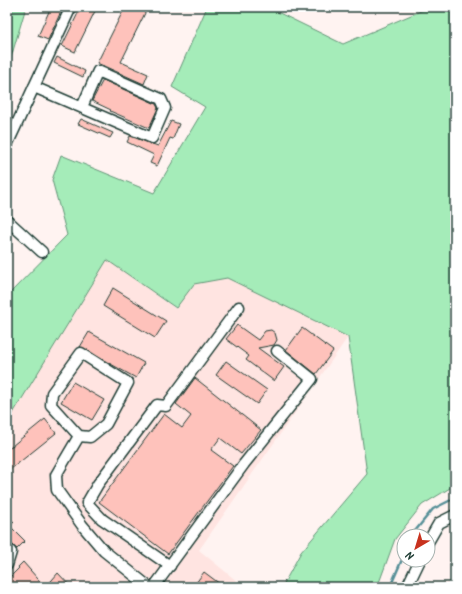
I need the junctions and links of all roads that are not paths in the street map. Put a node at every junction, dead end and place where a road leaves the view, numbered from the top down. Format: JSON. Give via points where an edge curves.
{"nodes":[{"id":1,"x":71,"y":7,"type":"edge"},
{"id":2,"x":34,"y":87,"type":"junction"},
{"id":3,"x":82,"y":107,"type":"junction"},
{"id":4,"x":7,"y":144,"type":"edge"},
{"id":5,"x":7,"y":220,"type":"edge"},
{"id":6,"x":42,"y":252,"type":"dead end"},
{"id":7,"x":239,"y":307,"type":"dead end"},
{"id":8,"x":276,"y":351,"type":"dead end"},
{"id":9,"x":79,"y":436,"type":"junction"},
{"id":10,"x":455,"y":515,"type":"edge"},
{"id":11,"x":436,"y":529,"type":"edge"},
{"id":12,"x":7,"y":548,"type":"edge"},
{"id":13,"x":7,"y":565,"type":"edge"},
{"id":14,"x":170,"y":566,"type":"junction"},
{"id":15,"x":416,"y":568,"type":"edge"},
{"id":16,"x":149,"y":587,"type":"edge"},
{"id":17,"x":154,"y":587,"type":"edge"},
{"id":18,"x":407,"y":587,"type":"edge"}],
"edges":[{"from":1,"to":2,"type":"street"},
{"from":2,"to":3,"type":"street"},
{"from":2,"to":4,"type":"street"},
{"from":3,"to":3,"type":"street","via":[[152,138],[165,108],[161,99],[98,71]]},
{"from":5,"to":6,"type":"street"},
{"from":7,"to":14,"type":"street","via":[[166,406],[157,405],[98,484],[87,503],[102,519]]},
{"from":8,"to":14,"type":"street","via":[[312,379],[244,464]]},
{"from":9,"to":9,"type":"street","via":[[51,405],[52,393],[81,353],[128,383],[106,424],[90,437]]},
{"from":9,"to":16,"type":"street","via":[[56,476],[57,490],[104,551]]},
{"from":10,"to":11,"type":"street","via":[[439,524]]},
{"from":12,"to":13,"type":"street","via":[[11,552]]},
{"from":14,"to":17,"type":"street"},
{"from":15,"to":18,"type":"street"}]}
